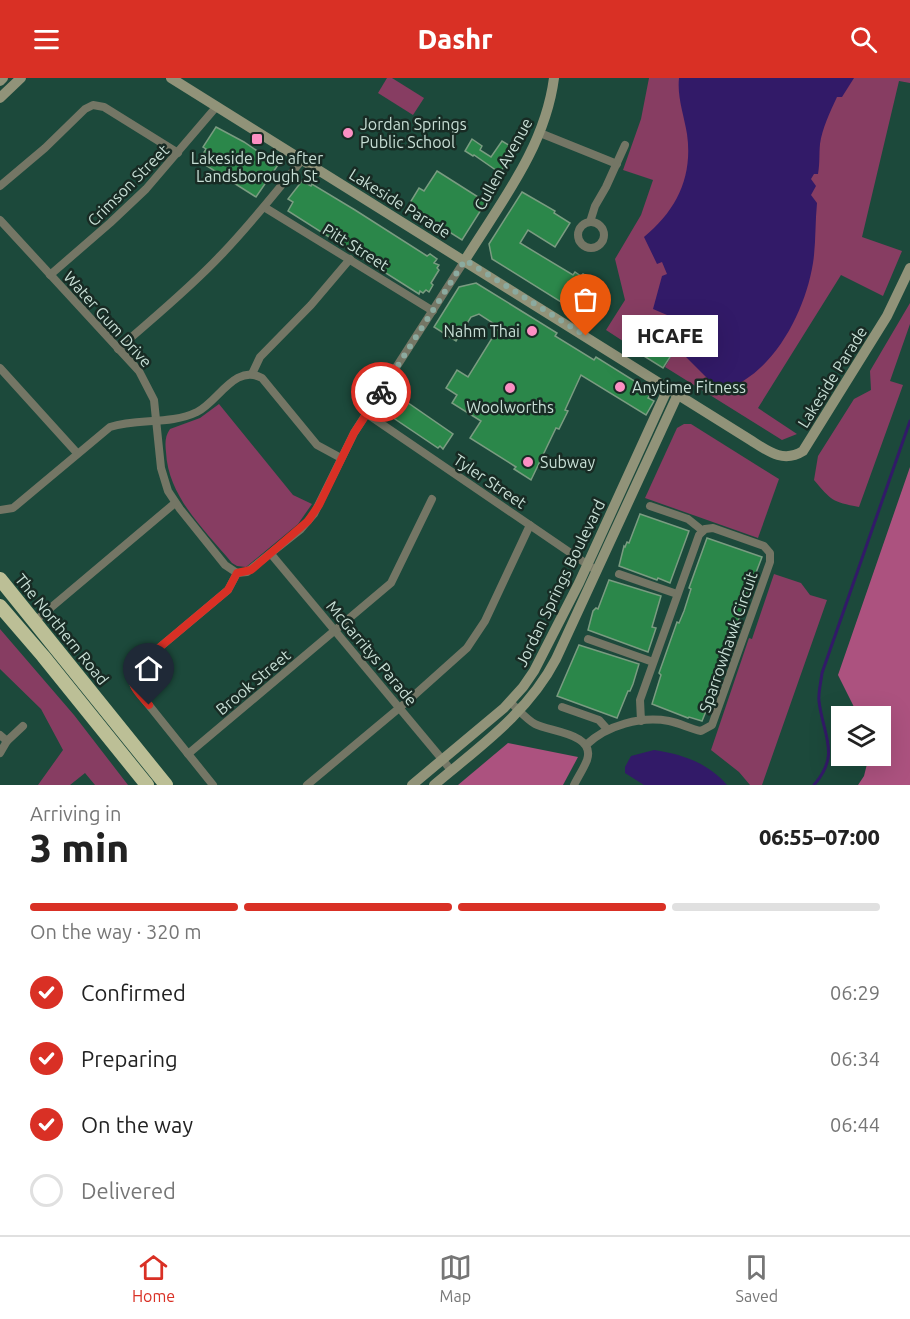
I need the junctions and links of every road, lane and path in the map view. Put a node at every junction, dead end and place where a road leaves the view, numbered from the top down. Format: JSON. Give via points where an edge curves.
{"nodes":[{"id":1,"x":21,"y":78,"type":"edge"},
{"id":2,"x":171,"y":78,"type":"edge"},
{"id":3,"x":554,"y":78,"type":"edge"},
{"id":4,"x":0,"y":98,"type":"edge"},
{"id":5,"x":217,"y":106,"type":"junction"},
{"id":6,"x":540,"y":133,"type":"junction"},
{"id":7,"x":626,"y":145,"type":"dead end"},
{"id":8,"x":178,"y":153,"type":"junction"},
{"id":9,"x":302,"y":160,"type":"junction"},
{"id":10,"x":617,"y":164,"type":"junction"},
{"id":11,"x":0,"y":186,"type":"edge"},
{"id":12,"x":264,"y":207,"type":"junction"},
{"id":13,"x":0,"y":220,"type":"edge"},
{"id":14,"x":590,"y":222,"type":"dead end"},
{"id":15,"x":350,"y":259,"type":"junction"},
{"id":16,"x":465,"y":260,"type":"junction"},
{"id":17,"x":909,"y":274,"type":"edge"},
{"id":18,"x":50,"y":275,"type":"junction"},
{"id":19,"x":433,"y":311,"type":"junction"},
{"id":20,"x":118,"y":349,"type":"junction"},
{"id":21,"x":0,"y":368,"type":"edge"},
{"id":22,"x":252,"y":374,"type":"junction"},
{"id":23,"x":668,"y":388,"type":"junction"},
{"id":24,"x":678,"y":394,"type":"junction"},
{"id":25,"x":367,"y":414,"type":"junction"},
{"id":26,"x":157,"y":420,"type":"junction"},
{"id":27,"x":78,"y":453,"type":"junction"},
{"id":28,"x":341,"y":458,"type":"junction"},
{"id":29,"x":432,"y":499,"type":"dead end"},
{"id":30,"x":175,"y":503,"type":"junction"},
{"id":31,"x":650,"y":506,"type":"dead end"},
{"id":32,"x":0,"y":510,"type":"edge"},
{"id":33,"x":530,"y":525,"type":"junction"},
{"id":34,"x":703,"y":531,"type":"junction"},
{"id":35,"x":271,"y":554,"type":"junction"},
{"id":36,"x":588,"y":564,"type":"junction"},
{"id":37,"x":597,"y":571,"type":"junction"},
{"id":38,"x":237,"y":573,"type":"junction"},
{"id":39,"x":618,"y":574,"type":"dead end"},
{"id":40,"x":0,"y":579,"type":"edge"},
{"id":41,"x":677,"y":594,"type":"junction"},
{"id":42,"x":0,"y":606,"type":"edge"},
{"id":43,"x":35,"y":621,"type":"junction"},
{"id":44,"x":335,"y":630,"type":"junction"},
{"id":45,"x":588,"y":639,"type":"dead end"},
{"id":46,"x":653,"y":662,"type":"junction"},
{"id":47,"x":510,"y":702,"type":"junction"},
{"id":48,"x":562,"y":707,"type":"dead end"},
{"id":49,"x":399,"y":708,"type":"junction"},
{"id":50,"x":520,"y":711,"type":"junction"},
{"id":51,"x":641,"y":722,"type":"junction"},
{"id":52,"x":22,"y":726,"type":"dead end"},
{"id":53,"x":607,"y":729,"type":"junction"},
{"id":54,"x":0,"y":735,"type":"edge"},
{"id":55,"x":7,"y":741,"type":"junction"},
{"id":56,"x":586,"y":745,"type":"junction"},
{"id":57,"x":0,"y":753,"type":"edge"},
{"id":58,"x":188,"y":754,"type":"junction"},
{"id":59,"x":442,"y":760,"type":"junction"},
{"id":60,"x":451,"y":770,"type":"junction"},
{"id":61,"x":147,"y":785,"type":"edge"},
{"id":62,"x":166,"y":785,"type":"edge"},
{"id":63,"x":213,"y":785,"type":"edge"},
{"id":64,"x":306,"y":785,"type":"edge"},
{"id":65,"x":412,"y":785,"type":"edge"},
{"id":66,"x":434,"y":785,"type":"edge"},
{"id":67,"x":574,"y":785,"type":"edge"}],
"edges":[{"from":1,"to":4,"type":"street"},
{"from":2,"to":5,"type":"street","name":"Lakeside Parade"},
{"from":3,"to":6,"type":"street","name":"Cullen Avenue"},
{"from":5,"to":8,"type":"street","name":"Crimson Street"},
{"from":5,"to":9,"type":"street","name":"Lakeside Parade"},
{"from":6,"to":10,"type":"street"},
{"from":6,"to":16,"type":"street","name":"Cullen Avenue"},
{"from":7,"to":10,"type":"street"},
{"from":8,"to":11,"type":"street","via":[[104,107],[93,105]]},
{"from":8,"to":18,"type":"street","name":"Crimson Street","via":[[126,208]]},
{"from":9,"to":12,"type":"street"},
{"from":9,"to":16,"type":"street","name":"Lakeside Parade"},
{"from":10,"to":14,"type":"street"},
{"from":12,"to":15,"type":"street","name":"Pitt Street"},
{"from":12,"to":20,"type":"street","via":[[208,268]]},
{"from":13,"to":18,"type":"street","name":"Water Gum Drive"},
{"from":15,"to":19,"type":"street","name":"Pitt Street"},
{"from":15,"to":22,"type":"street","via":[[260,357]]},
{"from":16,"to":19,"type":"street"},
{"from":16,"to":23,"type":"street","name":"Lakeside Parade"},
{"from":17,"to":24,"type":"street","name":"Lakeside Parade","via":[[878,332],[803,451],[795,456],[770,452]]},
{"from":18,"to":20,"type":"street","name":"Water Gum Drive"},
{"from":19,"to":25,"type":"street"},
{"from":20,"to":26,"type":"street","name":"Water Gum Drive","via":[[146,382]]},
{"from":21,"to":27,"type":"street"},
{"from":22,"to":26,"type":"street","via":[[237,378],[197,412]]},
{"from":22,"to":28,"type":"street","via":[[266,382],[317,445]]},
{"from":23,"to":24,"type":"street","name":"Lakeside Parade"},
{"from":23,"to":36,"type":"street","name":"Jordan Springs Boulevard"},
{"from":24,"to":37,"type":"street","name":"Jordan Springs Boulevard"},
{"from":25,"to":28,"type":"street"},
{"from":25,"to":33,"type":"street","name":"Tyler Street"},
{"from":26,"to":27,"type":"street","via":[[110,427]]},
{"from":26,"to":30,"type":"street","name":"Water Gum Drive","via":[[163,479]]},
{"from":27,"to":32,"type":"street","via":[[13,508]]},
{"from":28,"to":35,"type":"street","via":[[314,514]]},
{"from":29,"to":44,"type":"street","name":"Brook Street","via":[[391,583]]},
{"from":30,"to":38,"type":"street","name":"Water Gum Drive","via":[[225,565]]},
{"from":30,"to":43,"type":"street"},
{"from":31,"to":34,"type":"street","via":[[688,519]]},
{"from":33,"to":36,"type":"street","name":"Tyler Street"},
{"from":33,"to":49,"type":"street","via":[[473,640]]},
{"from":34,"to":41,"type":"street"},
{"from":34,"to":51,"type":"street","name":"Sparrowhawk Circuit","via":[[715,529],[761,545],[768,550],[770,562],[712,725],[700,731],[665,720]]},
{"from":35,"to":38,"type":"street","via":[[251,570]]},
{"from":35,"to":44,"type":"street","name":"McGarritys Parade"},
{"from":36,"to":37,"type":"street","name":"Tyler Street"},
{"from":36,"to":47,"type":"street","name":"Jordan Springs Boulevard","via":[[541,660]]},
{"from":37,"to":50,"type":"street","name":"Jordan Springs Boulevard","via":[[550,672]]},
{"from":38,"to":58,"type":"street","via":[[228,590],[133,672],[136,689]]},
{"from":39,"to":41,"type":"street"},
{"from":40,"to":43,"type":"highway","name":"The Northern Road"},
{"from":41,"to":46,"type":"street"},
{"from":42,"to":61,"type":"highway","name":"The Northern Road"},
{"from":43,"to":62,"type":"highway","name":"The Northern Road"},
{"from":44,"to":49,"type":"street","name":"McGarritys Parade"},
{"from":44,"to":58,"type":"street","name":"Brook Street"},
{"from":45,"to":46,"type":"street"},
{"from":46,"to":51,"type":"street","via":[[640,700]]},
{"from":47,"to":50,"type":"street"},
{"from":47,"to":59,"type":"street","name":"Jordan Springs Boulevard"},
{"from":48,"to":53,"type":"street","via":[[599,720]]},
{"from":49,"to":59,"type":"street","name":"McGarritys Parade"},
{"from":49,"to":64,"type":"street"},
{"from":50,"to":56,"type":"street","via":[[534,723],[575,737]]},
{"from":50,"to":60,"type":"street","name":"Jordan Springs Boulevard"},
{"from":51,"to":53,"type":"street","name":"Sparrowhawk Circuit"},
{"from":52,"to":55,"type":"street"},
{"from":53,"to":56,"type":"street","name":"Sparrowhawk Circuit"},
{"from":54,"to":55,"type":"street"},
{"from":55,"to":57,"type":"street"},
{"from":56,"to":67,"type":"street","via":[[587,760]]},
{"from":58,"to":63,"type":"street"},
{"from":59,"to":60,"type":"street","name":"McGarritys Parade"},
{"from":59,"to":65,"type":"street","name":"Jordan Springs Boulevard"},
{"from":60,"to":66,"type":"street","name":"Jordan Springs Boulevard"}]}
